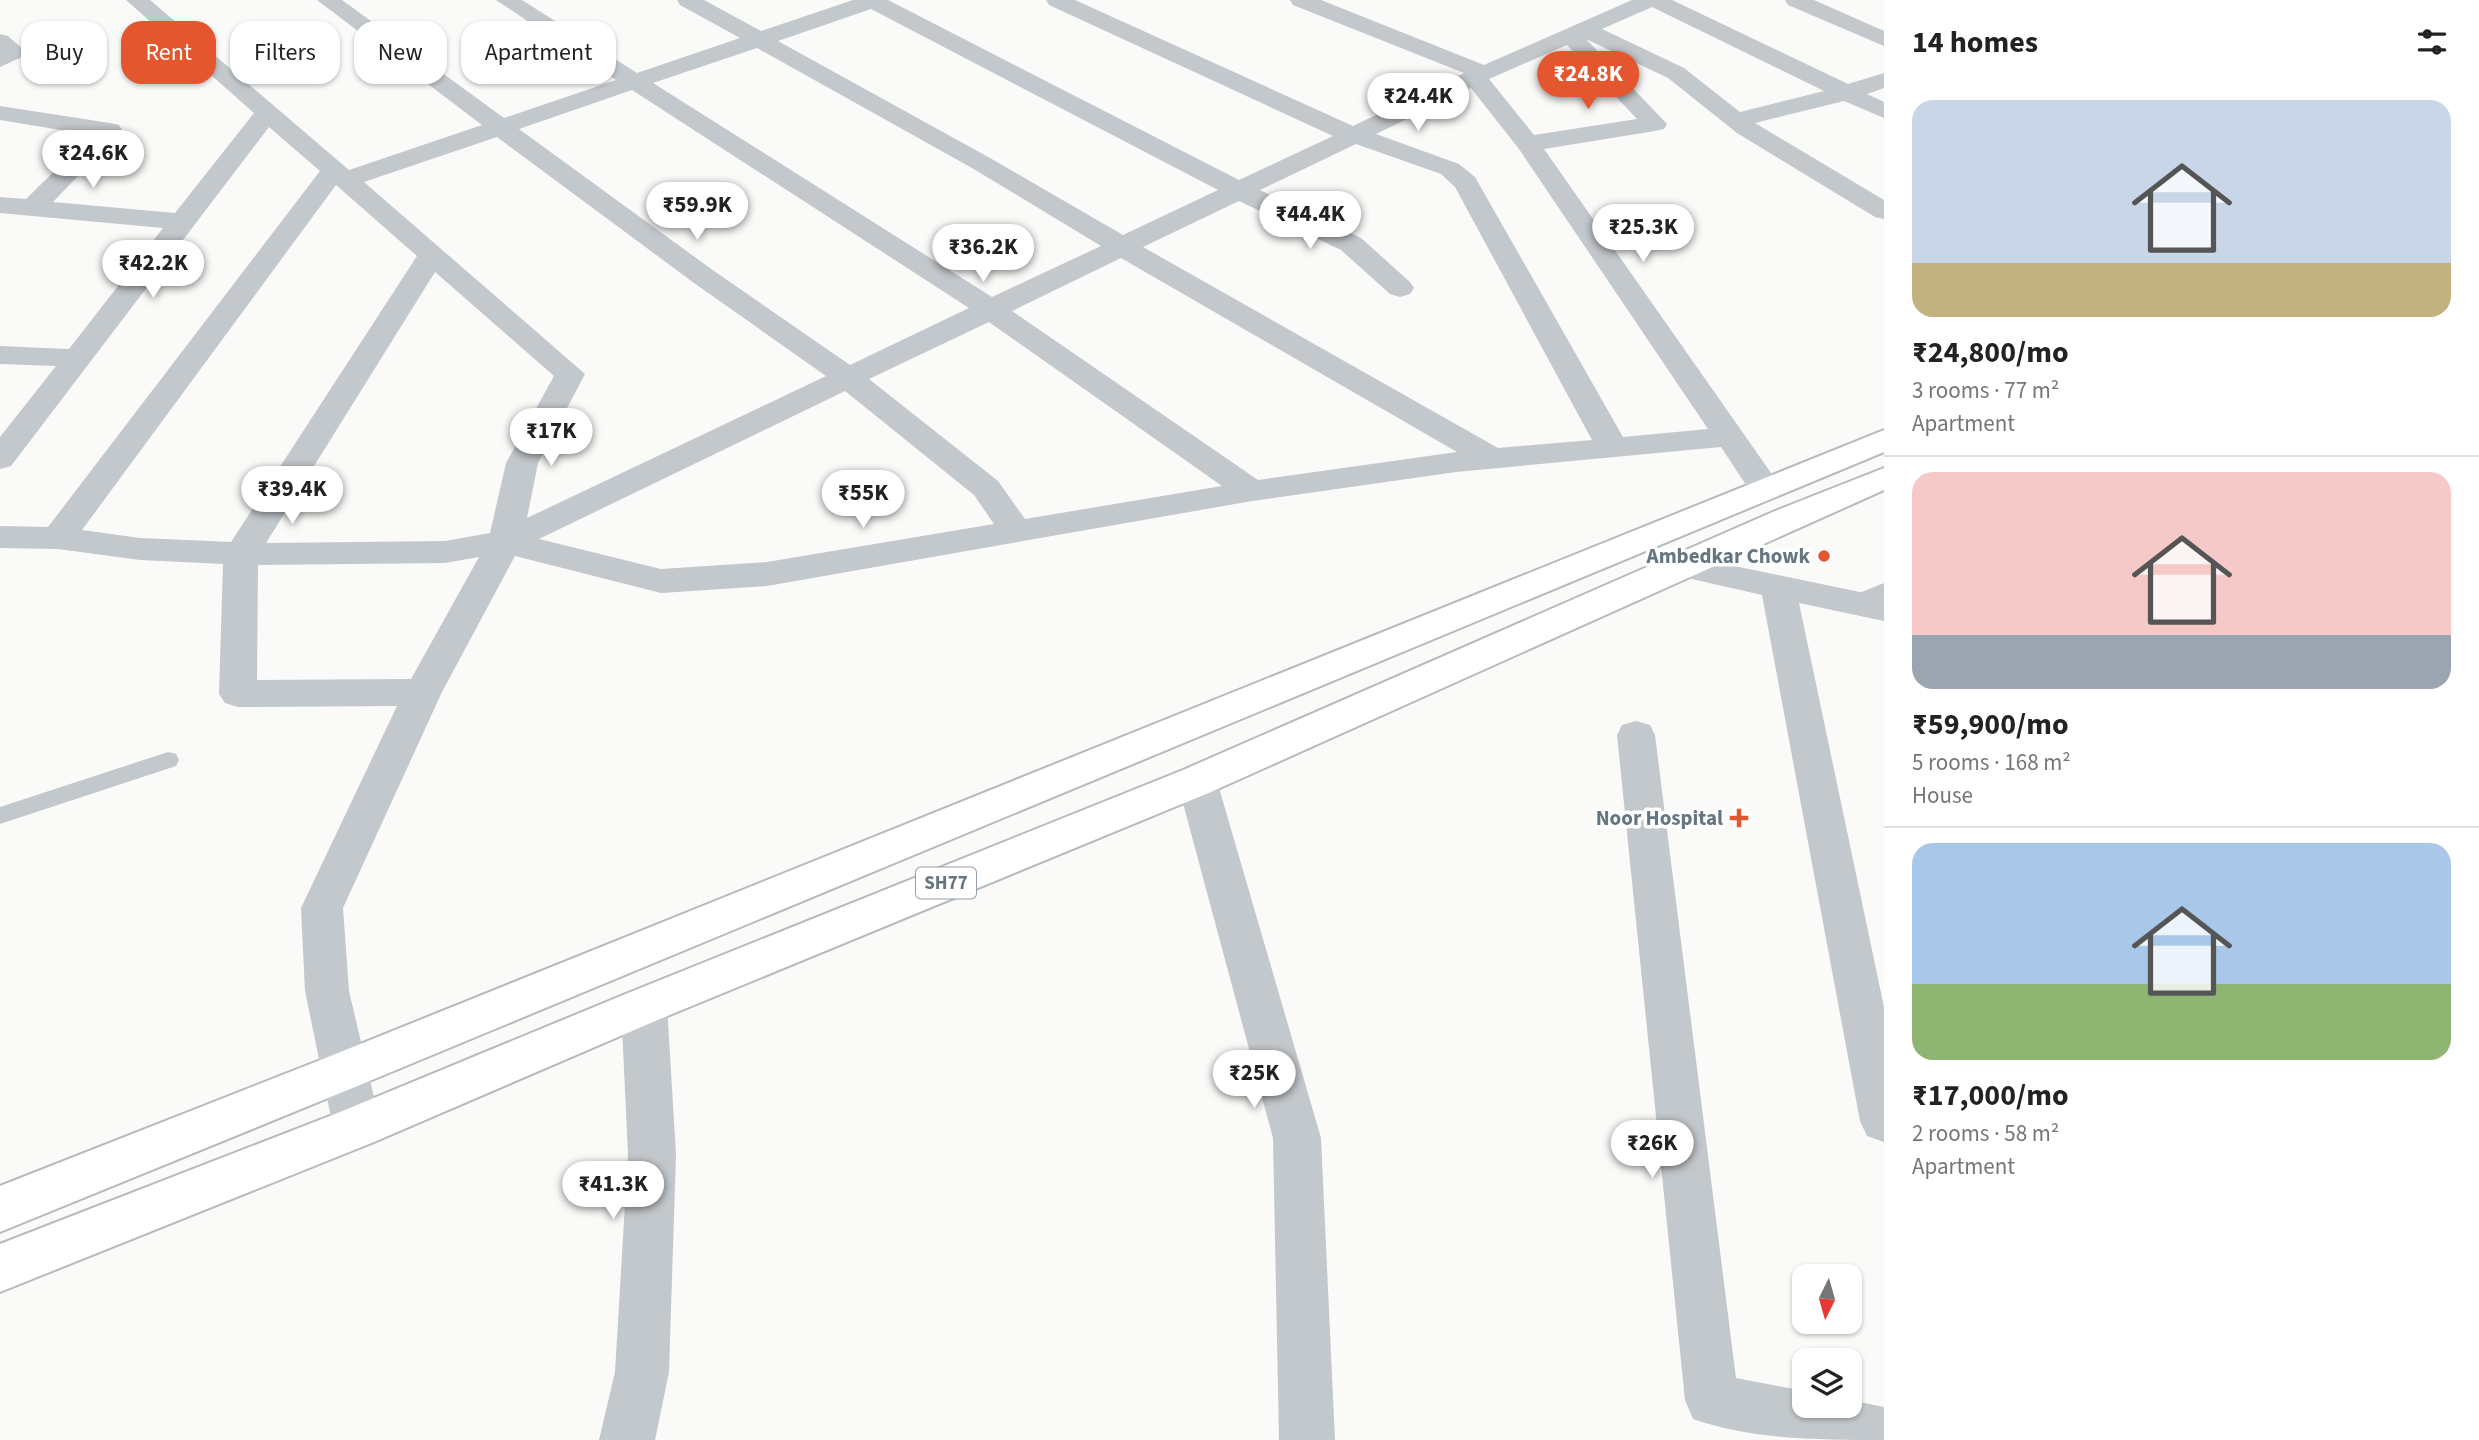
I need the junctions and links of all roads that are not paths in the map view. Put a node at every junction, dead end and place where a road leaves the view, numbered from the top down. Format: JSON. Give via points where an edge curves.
{"nodes":[{"id":1,"x":137,"y":0,"type":"edge"},
{"id":2,"x":328,"y":0,"type":"edge"},
{"id":3,"x":507,"y":0,"type":"edge"},
{"id":4,"x":688,"y":0,"type":"edge"},
{"id":5,"x":873,"y":0,"type":"edge"},
{"id":6,"x":1057,"y":0,"type":"edge"},
{"id":7,"x":1301,"y":0,"type":"edge"},
{"id":8,"x":1650,"y":0,"type":"edge"},
{"id":9,"x":1655,"y":0,"type":"edge"},
{"id":10,"x":1796,"y":0,"type":"edge"},
{"id":11,"x":1577,"y":32,"type":"junction"},
{"id":12,"x":759,"y":39,"type":"junction"},
{"id":13,"x":1884,"y":39,"type":"edge"},
{"id":14,"x":0,"y":41,"type":"edge"},
{"id":15,"x":0,"y":60,"type":"edge"},
{"id":16,"x":1479,"y":75,"type":"junction"},
{"id":17,"x":1884,"y":80,"type":"edge"},
{"id":18,"x":635,"y":82,"type":"junction"},
{"id":19,"x":1846,"y":93,"type":"junction"},
{"id":20,"x":268,"y":111,"type":"junction"},
{"id":21,"x":1884,"y":111,"type":"edge"},
{"id":22,"x":0,"y":113,"type":"edge"},
{"id":23,"x":1736,"y":120,"type":"junction"},
{"id":24,"x":498,"y":127,"type":"junction"},
{"id":25,"x":1354,"y":135,"type":"junction"},
{"id":26,"x":1528,"y":144,"type":"junction"},
{"id":27,"x":340,"y":175,"type":"junction"},
{"id":28,"x":1238,"y":190,"type":"junction"},
{"id":29,"x":0,"y":205,"type":"edge"},
{"id":30,"x":32,"y":208,"type":"junction"},
{"id":31,"x":1884,"y":211,"type":"edge"},
{"id":32,"x":182,"y":222,"type":"junction"},
{"id":33,"x":1121,"y":246,"type":"junction"},
{"id":34,"x":431,"y":256,"type":"junction"},
{"id":35,"x":1399,"y":288,"type":"dead end"},
{"id":36,"x":990,"y":309,"type":"junction"},
{"id":37,"x":0,"y":355,"type":"edge"},
{"id":38,"x":78,"y":358,"type":"junction"},
{"id":39,"x":847,"y":377,"type":"junction"},
{"id":40,"x":1728,"y":437,"type":"junction"},
{"id":41,"x":1884,"y":440,"type":"edge"},
{"id":42,"x":1613,"y":448,"type":"junction"},
{"id":43,"x":0,"y":459,"type":"edge"},
{"id":44,"x":1493,"y":459,"type":"junction"},
{"id":45,"x":1884,"y":478,"type":"edge"},
{"id":46,"x":1764,"y":487,"type":"junction"},
{"id":47,"x":1252,"y":491,"type":"junction"},
{"id":48,"x":1016,"y":531,"type":"junction"},
{"id":49,"x":0,"y":537,"type":"edge"},
{"id":50,"x":58,"y":538,"type":"junction"},
{"id":51,"x":505,"y":542,"type":"junction"},
{"id":52,"x":241,"y":554,"type":"junction"},
{"id":53,"x":1682,"y":566,"type":"junction"},
{"id":54,"x":1778,"y":587,"type":"junction"},
{"id":55,"x":1874,"y":600,"type":"edge"},
{"id":56,"x":423,"y":692,"type":"junction"},
{"id":57,"x":1636,"y":735,"type":"dead end"},
{"id":58,"x":169,"y":760,"type":"dead end"},
{"id":59,"x":1197,"y":781,"type":"junction"},
{"id":60,"x":0,"y":816,"type":"edge"},
{"id":61,"x":644,"y":1006,"type":"junction"},
{"id":62,"x":344,"y":1071,"type":"junction"},
{"id":63,"x":1884,"y":1121,"type":"edge"},
{"id":64,"x":357,"y":1127,"type":"junction"},
{"id":65,"x":0,"y":1209,"type":"edge"},
{"id":66,"x":0,"y":1268,"type":"edge"},
{"id":67,"x":1884,"y":1434,"type":"edge"},
{"id":68,"x":627,"y":1440,"type":"edge"},
{"id":69,"x":1307,"y":1440,"type":"edge"}],
"edges":[{"from":1,"to":20,"type":"street"},
{"from":2,"to":24,"type":"street"},
{"from":3,"to":18,"type":"street"},
{"from":4,"to":12,"type":"street"},
{"from":5,"to":12,"type":"street"},
{"from":5,"to":28,"type":"street"},
{"from":6,"to":25,"type":"street"},
{"from":7,"to":16,"type":"street"},
{"from":8,"to":11,"type":"street"},
{"from":9,"to":19,"type":"street"},
{"from":10,"to":13,"type":"street"},
{"from":11,"to":16,"type":"street"},
{"from":11,"to":23,"type":"street","via":[[1676,74]]},
{"from":11,"to":26,"type":"street","via":[[1655,124]]},
{"from":12,"to":18,"type":"street"},
{"from":12,"to":33,"type":"street"},
{"from":14,"to":15,"type":"street","via":[[14,52]]},
{"from":16,"to":25,"type":"street"},
{"from":16,"to":26,"type":"street"},
{"from":17,"to":19,"type":"street"},
{"from":18,"to":24,"type":"street"},
{"from":18,"to":36,"type":"street"},
{"from":19,"to":21,"type":"street"},
{"from":19,"to":23,"type":"street"},
{"from":20,"to":27,"type":"street"},
{"from":20,"to":32,"type":"street"},
{"from":22,"to":30,"type":"street","via":[[110,130]]},
{"from":23,"to":31,"type":"street"},
{"from":24,"to":27,"type":"street"},
{"from":24,"to":39,"type":"street"},
{"from":25,"to":28,"type":"street"},
{"from":25,"to":42,"type":"street","via":[[1450,169],[1466,183]]},
{"from":26,"to":40,"type":"street"},
{"from":27,"to":34,"type":"street"},
{"from":27,"to":50,"type":"street"},
{"from":28,"to":33,"type":"street"},
{"from":28,"to":35,"type":"street","via":[[1351,244]]},
{"from":29,"to":30,"type":"street"},
{"from":30,"to":32,"type":"street"},
{"from":32,"to":38,"type":"street"},
{"from":33,"to":36,"type":"street"},
{"from":33,"to":44,"type":"street"},
{"from":34,"to":51,"type":"street","via":[[570,374],[522,463]]},
{"from":34,"to":52,"type":"street"},
{"from":36,"to":39,"type":"street"},
{"from":36,"to":47,"type":"street"},
{"from":37,"to":38,"type":"street"},
{"from":38,"to":43,"type":"street"},
{"from":39,"to":48,"type":"street","via":[[986,488]]},
{"from":39,"to":51,"type":"street"},
{"from":40,"to":42,"type":"street"},
{"from":40,"to":46,"type":"street"},
{"from":41,"to":46,"type":"main road","number":"SH77"},
{"from":42,"to":44,"type":"street"},
{"from":44,"to":47,"type":"street"},
{"from":45,"to":53,"type":"main road","number":"SH77"},
{"from":46,"to":62,"type":"main road","number":"SH77"},
{"from":47,"to":48,"type":"street"},
{"from":48,"to":51,"type":"street","via":[[767,574],[661,581]]},
{"from":49,"to":50,"type":"street"},
{"from":50,"to":52,"type":"street","via":[[140,549]]},
{"from":51,"to":52,"type":"street","via":[[445,551]]},
{"from":51,"to":56,"type":"street"},
{"from":52,"to":56,"type":"street","via":[[238,694]]},
{"from":53,"to":54,"type":"street"},
{"from":53,"to":59,"type":"main road","number":"SH77"},
{"from":54,"to":55,"type":"street"},
{"from":54,"to":63,"type":"street"},
{"from":56,"to":62,"type":"street","via":[[322,908],[327,991]]},
{"from":57,"to":67,"type":"street","via":[[1712,1400]]},
{"from":58,"to":60,"type":"lane"},
{"from":59,"to":61,"type":"main road","number":"SH77"},
{"from":59,"to":69,"type":"street","via":[[1297,1138]]},
{"from":61,"to":64,"type":"main road","number":"SH77"},
{"from":61,"to":68,"type":"street","via":[[652,1154],[642,1372]]},
{"from":62,"to":64,"type":"street"},
{"from":62,"to":65,"type":"main road","number":"SH77"},
{"from":64,"to":66,"type":"main road","number":"SH77"}]}
